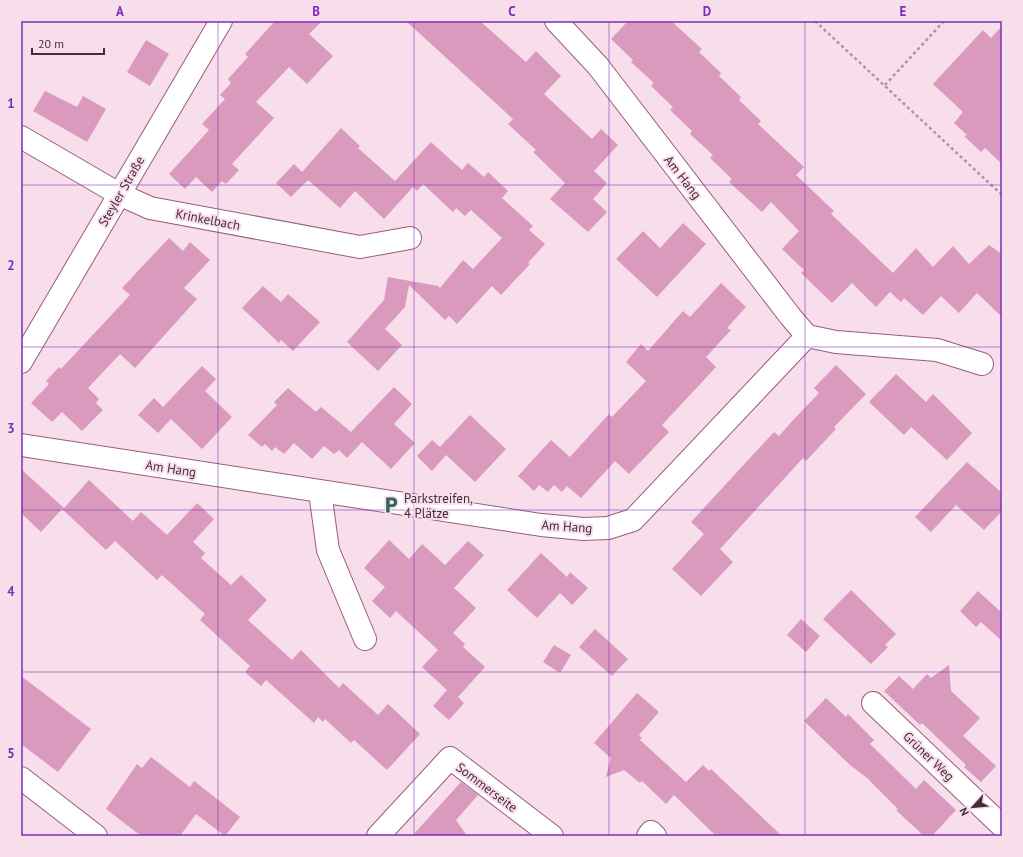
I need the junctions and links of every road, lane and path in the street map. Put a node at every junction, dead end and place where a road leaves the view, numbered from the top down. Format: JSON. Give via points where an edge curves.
{"nodes":[{"id":1,"x":221,"y":21,"type":"edge"},
{"id":2,"x":556,"y":21,"type":"edge"},
{"id":3,"x":815,"y":21,"type":"edge"},
{"id":4,"x":944,"y":21,"type":"edge"},
{"id":5,"x":885,"y":85,"type":"junction"},
{"id":6,"x":21,"y":137,"type":"edge"},
{"id":7,"x":119,"y":194,"type":"junction"},
{"id":8,"x":1002,"y":195,"type":"edge"},
{"id":9,"x":410,"y":238,"type":"dead end"},
{"id":10,"x":807,"y":336,"type":"junction"},
{"id":11,"x":21,"y":362,"type":"edge"},
{"id":12,"x":982,"y":364,"type":"dead end"},
{"id":13,"x":21,"y":445,"type":"edge"},
{"id":14,"x":320,"y":492,"type":"junction"},
{"id":15,"x":365,"y":639,"type":"dead end"},
{"id":16,"x":873,"y":703,"type":"dead end"},
{"id":17,"x":21,"y":778,"type":"edge"},
{"id":18,"x":1002,"y":826,"type":"edge"},
{"id":19,"x":96,"y":836,"type":"edge"},
{"id":20,"x":378,"y":836,"type":"edge"},
{"id":21,"x":552,"y":836,"type":"edge"},
{"id":22,"x":648,"y":836,"type":"edge"},
{"id":23,"x":655,"y":836,"type":"edge"}],
"edges":[{"from":1,"to":7,"type":"street","name":"Steyler Straße"},
{"from":2,"to":10,"type":"street","name":"Am Hang","via":[[598,66]]},
{"from":3,"to":5,"type":"path"},
{"from":4,"to":5,"type":"path"},
{"from":5,"to":8,"type":"path"},
{"from":6,"to":7,"type":"street","name":"Krinkelbach"},
{"from":7,"to":9,"type":"street","name":"Krinkelbach","via":[[150,208],[360,247]]},
{"from":7,"to":11,"type":"street","name":"Steyler Straße"},
{"from":10,"to":12,"type":"street","via":[[836,342],[937,350]]},
{"from":10,"to":14,"type":"street","name":"Am Hang","via":[[633,520],[608,528],[584,530]]},
{"from":13,"to":14,"type":"street","name":"Am Hang"},
{"from":14,"to":15,"type":"street","via":[[328,550]]},
{"from":16,"to":18,"type":"street","name":"Grüner Weg"},
{"from":17,"to":19,"type":"street"},
{"from":20,"to":21,"type":"street","name":"Sommerseite","via":[[450,758]]},
{"from":22,"to":23,"type":"street","via":[[651,832]]}]}
